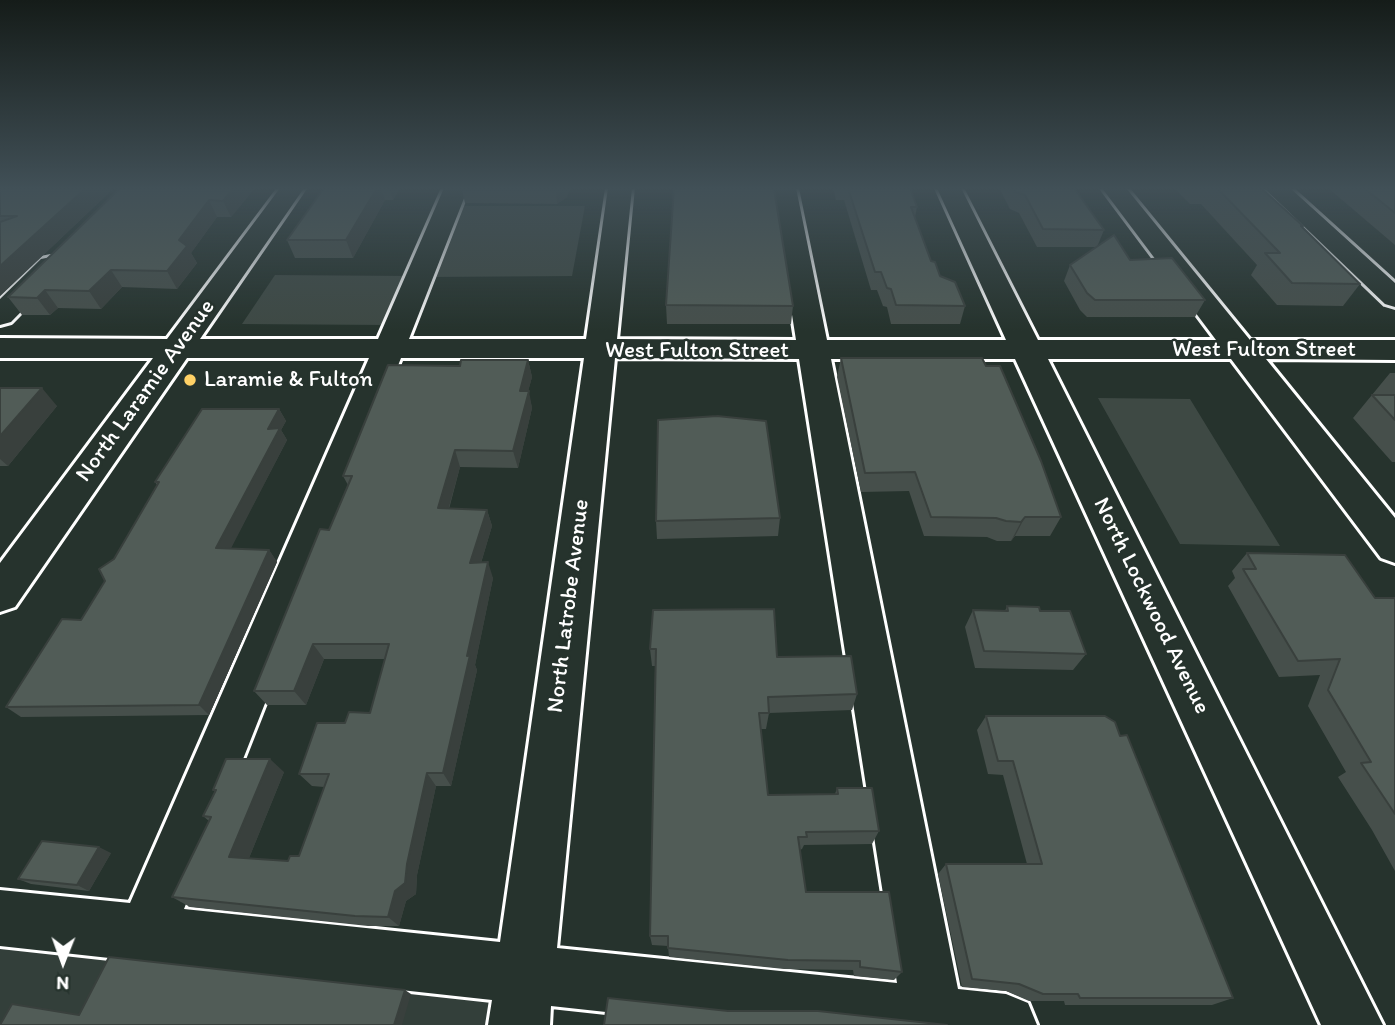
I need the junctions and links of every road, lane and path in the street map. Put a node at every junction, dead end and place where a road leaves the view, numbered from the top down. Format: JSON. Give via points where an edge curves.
{"nodes":[{"id":1,"x":258,"y":236,"type":"edge"},
{"id":2,"x":436,"y":236,"type":"edge"},
{"id":3,"x":614,"y":236,"type":"edge"},
{"id":4,"x":793,"y":236,"type":"edge"},
{"id":5,"x":972,"y":236,"type":"edge"},
{"id":6,"x":1152,"y":236,"type":"edge"},
{"id":7,"x":1328,"y":236,"type":"edge"},
{"id":8,"x":65,"y":252,"type":"edge"},
{"id":9,"x":1395,"y":298,"type":"edge"},
{"id":10,"x":0,"y":316,"type":"edge"},
{"id":11,"x":0,"y":348,"type":"edge"},
{"id":12,"x":176,"y":349,"type":"junction"},
{"id":13,"x":388,"y":350,"type":"junction"},
{"id":14,"x":1242,"y":350,"type":"junction"},
{"id":15,"x":1395,"y":350,"type":"edge"},
{"id":16,"x":600,"y":351,"type":"junction"},
{"id":17,"x":813,"y":351,"type":"junction"},
{"id":18,"x":1028,"y":351,"type":"junction"},
{"id":19,"x":1395,"y":547,"type":"edge"},
{"id":20,"x":0,"y":595,"type":"edge"},
{"id":21,"x":0,"y":918,"type":"edge"},
{"id":22,"x":146,"y":932,"type":"junction"},
{"id":23,"x":522,"y":999,"type":"edge"},
{"id":24,"x":933,"y":1017,"type":"junction"},
{"id":25,"x":1006,"y":1025,"type":"edge"},
{"id":26,"x":1352,"y":1025,"type":"edge"}],
"edges":[{"from":1,"to":12,"type":"street","name":"North Laramie Avenue"},
{"from":2,"to":13,"type":"street"},
{"from":3,"to":16,"type":"street","name":"North Latrobe Avenue"},
{"from":4,"to":17,"type":"street"},
{"from":5,"to":18,"type":"street","name":"North Lockwood Avenue"},
{"from":6,"to":14,"type":"street"},
{"from":7,"to":9,"type":"street"},
{"from":8,"to":10,"type":"street"},
{"from":11,"to":12,"type":"street","name":"West Fulton Street"},
{"from":12,"to":13,"type":"street","name":"West Fulton Street"},
{"from":12,"to":20,"type":"street","name":"North Laramie Avenue"},
{"from":13,"to":16,"type":"street","name":"West Fulton Street"},
{"from":13,"to":22,"type":"street"},
{"from":14,"to":15,"type":"street","name":"West Fulton Street"},
{"from":14,"to":18,"type":"street","name":"West Fulton Street"},
{"from":14,"to":19,"type":"street"},
{"from":16,"to":17,"type":"street","name":"West Fulton Street"},
{"from":16,"to":23,"type":"street","name":"North Latrobe Avenue"},
{"from":17,"to":18,"type":"street","name":"West Fulton Street"},
{"from":17,"to":24,"type":"street"},
{"from":18,"to":26,"type":"street","name":"North Lockwood Avenue"},
{"from":21,"to":22,"type":"street"},
{"from":22,"to":23,"type":"street"},
{"from":23,"to":24,"type":"street"},
{"from":24,"to":25,"type":"street"}]}
